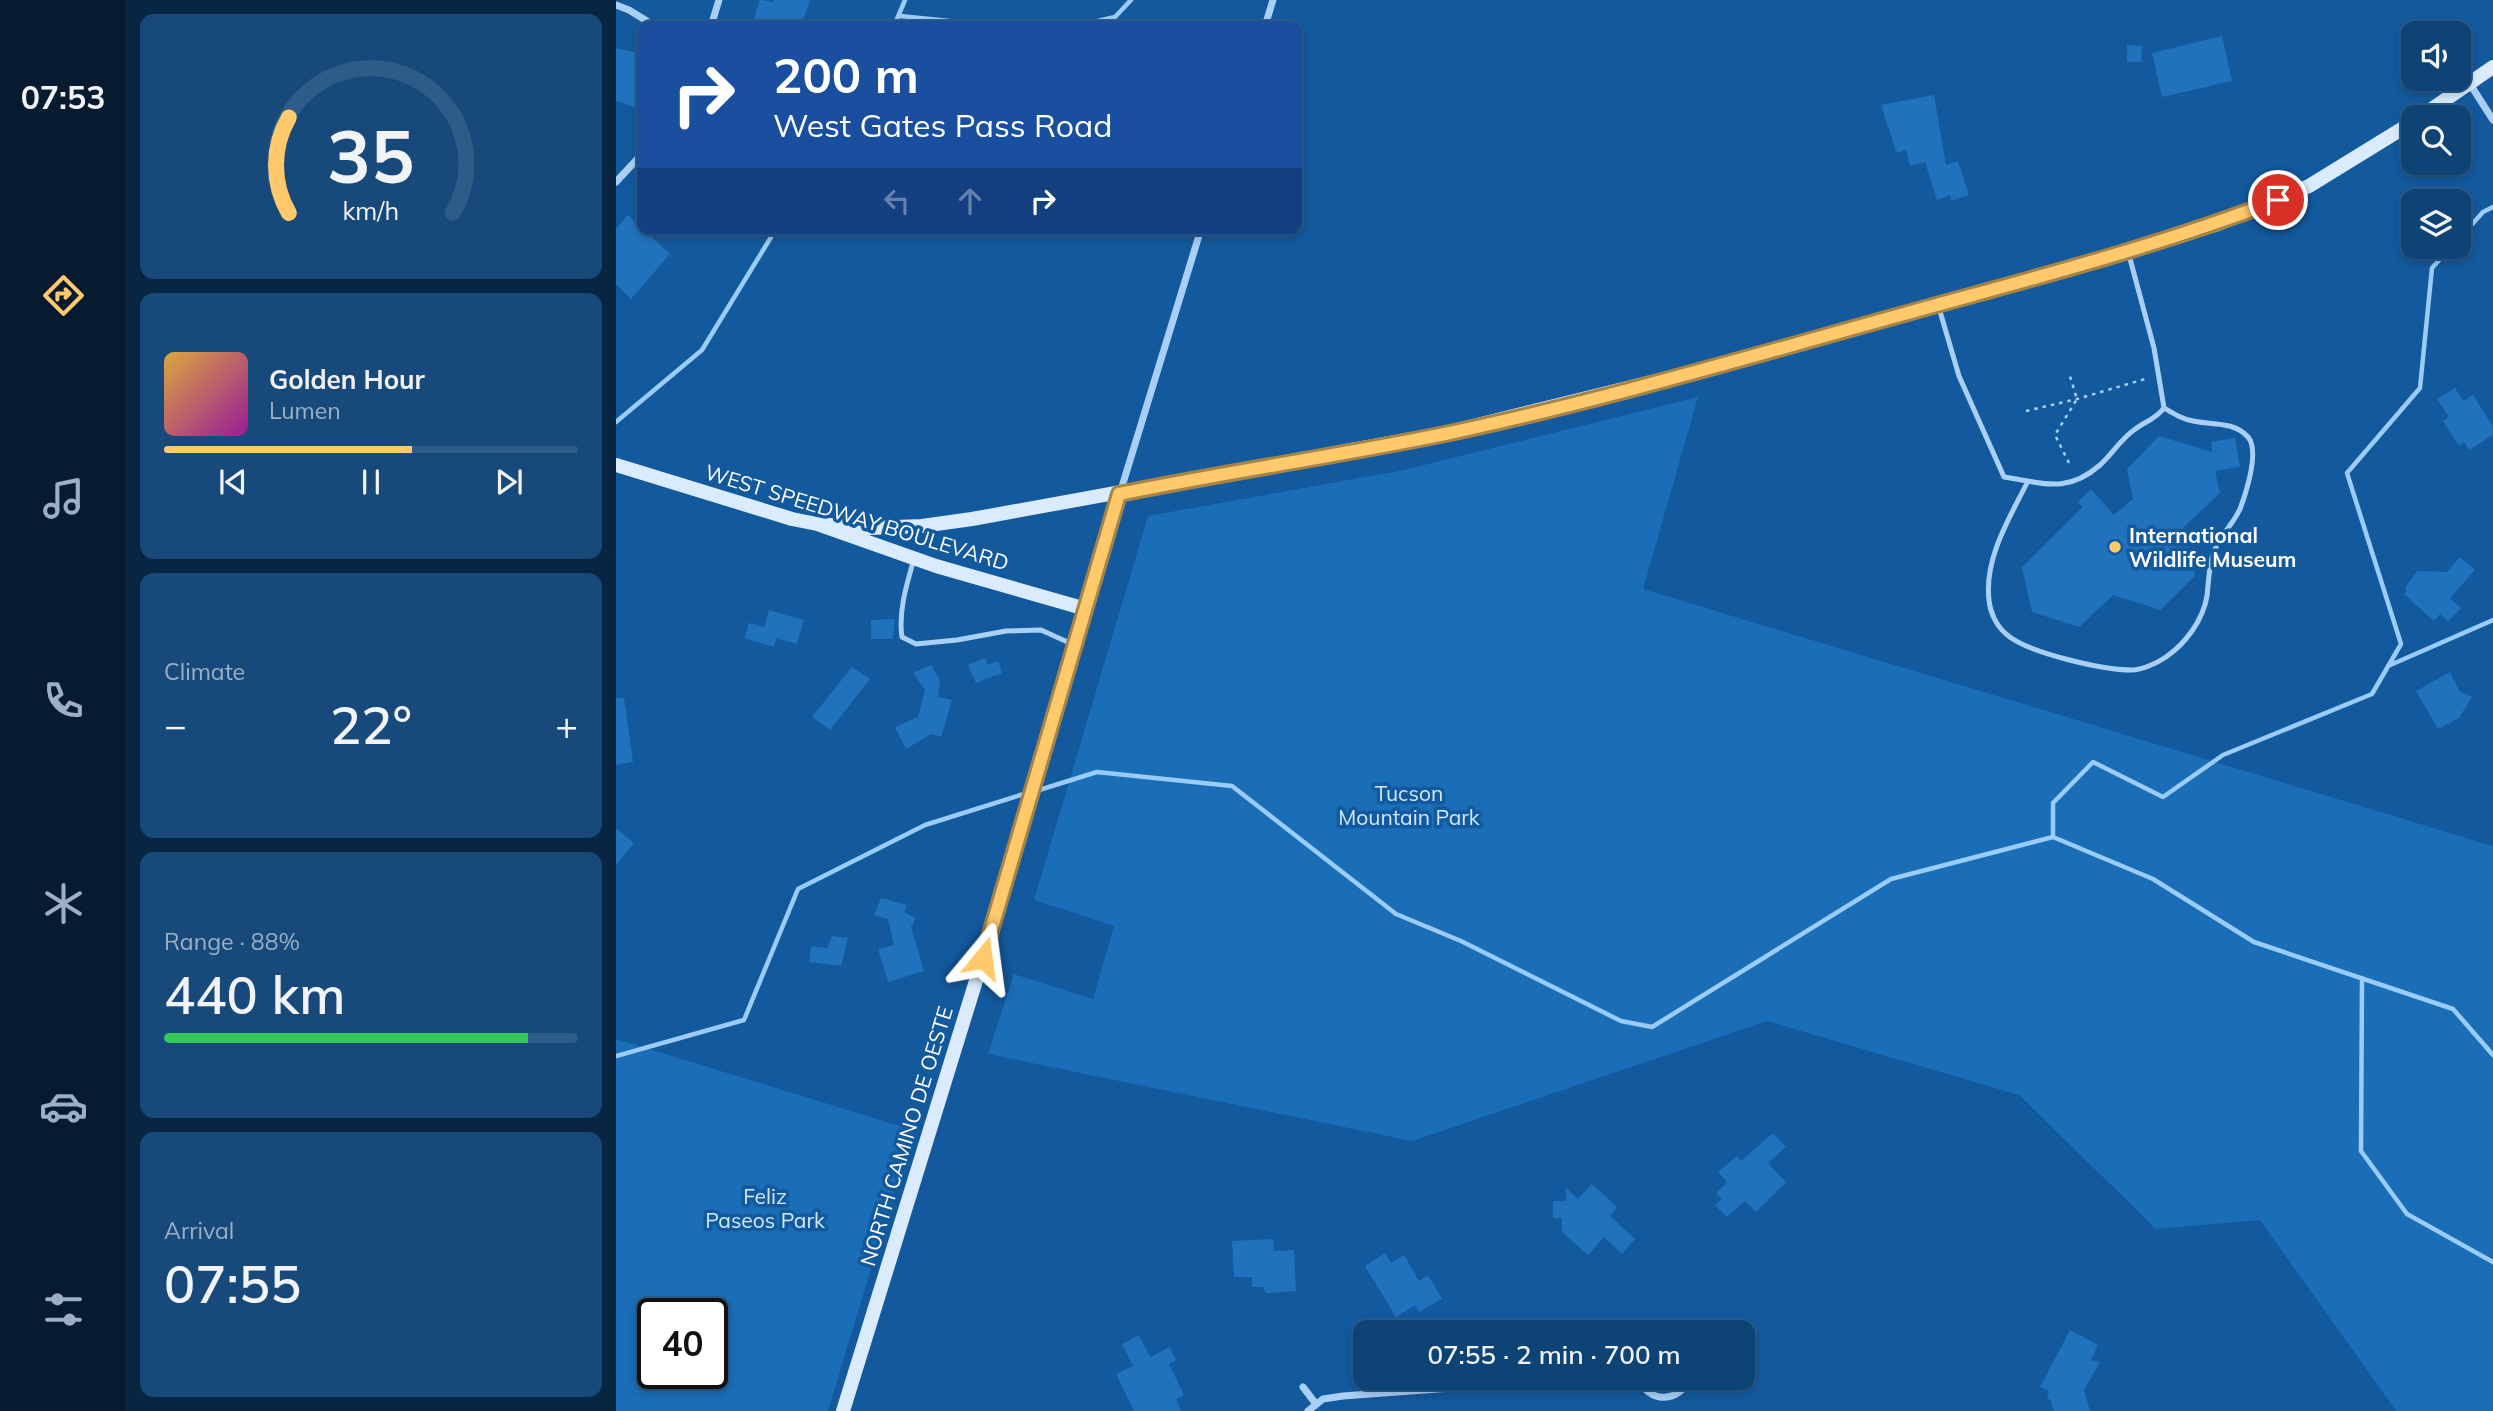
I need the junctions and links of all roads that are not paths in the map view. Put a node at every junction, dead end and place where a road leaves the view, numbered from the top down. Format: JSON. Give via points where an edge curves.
{"nodes":[{"id":1,"x":719,"y":0,"type":"edge"},
{"id":2,"x":1273,"y":0,"type":"edge"},
{"id":3,"x":616,"y":5,"type":"edge"},
{"id":4,"x":647,"y":21,"type":"edge"},
{"id":5,"x":713,"y":21,"type":"edge"},
{"id":6,"x":1267,"y":21,"type":"edge"},
{"id":7,"x":2493,"y":67,"type":"edge"},
{"id":8,"x":2471,"y":83,"type":"edge"},
{"id":9,"x":2471,"y":86,"type":"edge"},
{"id":10,"x":2459,"y":91,"type":"edge"},
{"id":11,"x":2438,"y":105,"type":"edge"},
{"id":12,"x":2493,"y":120,"type":"edge"},
{"id":13,"x":2401,"y":129,"type":"edge"},
{"id":14,"x":637,"y":159,"type":"edge"},
{"id":15,"x":616,"y":182,"type":"edge"},
{"id":16,"x":1199,"y":235,"type":"edge"},
{"id":17,"x":2128,"y":252,"type":"junction"},
{"id":18,"x":1938,"y":305,"type":"junction"},
{"id":19,"x":2164,"y":408,"type":"junction"},
{"id":20,"x":616,"y":465,"type":"edge"},
{"id":21,"x":2028,"y":481,"type":"junction"},
{"id":22,"x":1119,"y":494,"type":"junction"},
{"id":23,"x":817,"y":524,"type":"junction"},
{"id":24,"x":914,"y":559,"type":"junction"},
{"id":25,"x":1086,"y":609,"type":"junction"},
{"id":26,"x":1075,"y":646,"type":"junction"},
{"id":27,"x":1303,"y":1387,"type":"dead end"},
{"id":28,"x":1425,"y":1390,"type":"edge"},
{"id":29,"x":1646,"y":1390,"type":"edge"},
{"id":30,"x":1683,"y":1390,"type":"edge"},
{"id":31,"x":1316,"y":1404,"type":"junction"},
{"id":32,"x":843,"y":1411,"type":"edge"},
{"id":33,"x":1308,"y":1411,"type":"edge"}],
"edges":[{"from":1,"to":5,"type":"street"},
{"from":2,"to":6,"type":"street"},
{"from":3,"to":4,"type":"street"},
{"from":7,"to":8,"type":"main road"},
{"from":9,"to":12,"type":"street"},
{"from":10,"to":11,"type":"main road"},
{"from":13,"to":17,"type":"main road","via":[[2278,200]]},
{"from":14,"to":15,"type":"street"},
{"from":16,"to":22,"type":"street","name":"NORTH CAMINO DE OESTE"},
{"from":17,"to":18,"type":"main road"},
{"from":17,"to":19,"type":"lane","via":[[2154,348]]},
{"from":18,"to":21,"type":"lane","via":[[1959,376],[2004,477]]},
{"from":18,"to":22,"type":"main road","via":[[1761,355],[1445,433]]},
{"from":19,"to":21,"type":"lane","via":[[2076,483]]},
{"from":19,"to":21,"type":"lane","via":[[2182,418],[2224,424],[2245,434],[2251,442],[2252,469],[2240,510],[2216,545],[2200,620],[2167,657],[2133,670],[2106,666],[2031,648],[2006,634],[1993,618],[1989,600],[1994,551]]},
{"from":20,"to":23,"type":"main road","name":"WEST SPEEDWAY BOULEVARD"},
{"from":22,"to":23,"type":"main road","via":[[922,526]]},
{"from":22,"to":25,"type":"main road","name":"NORTH CAMINO DE OESTE"},
{"from":23,"to":24,"type":"main road","name":"WEST SPEEDWAY BOULEVARD"},
{"from":24,"to":25,"type":"main road","name":"WEST SPEEDWAY BOULEVARD"},
{"from":24,"to":26,"type":"lane","via":[[902,637],[916,644],[1041,630]]},
{"from":25,"to":26,"type":"main road","name":"NORTH CAMINO DE OESTE"},
{"from":26,"to":32,"type":"main road","name":"NORTH CAMINO DE OESTE"},
{"from":27,"to":31,"type":"street"},
{"from":28,"to":31,"type":"street","via":[[1343,1396]]},
{"from":29,"to":30,"type":"street","via":[[1663,1398]]},
{"from":31,"to":33,"type":"street"}]}
